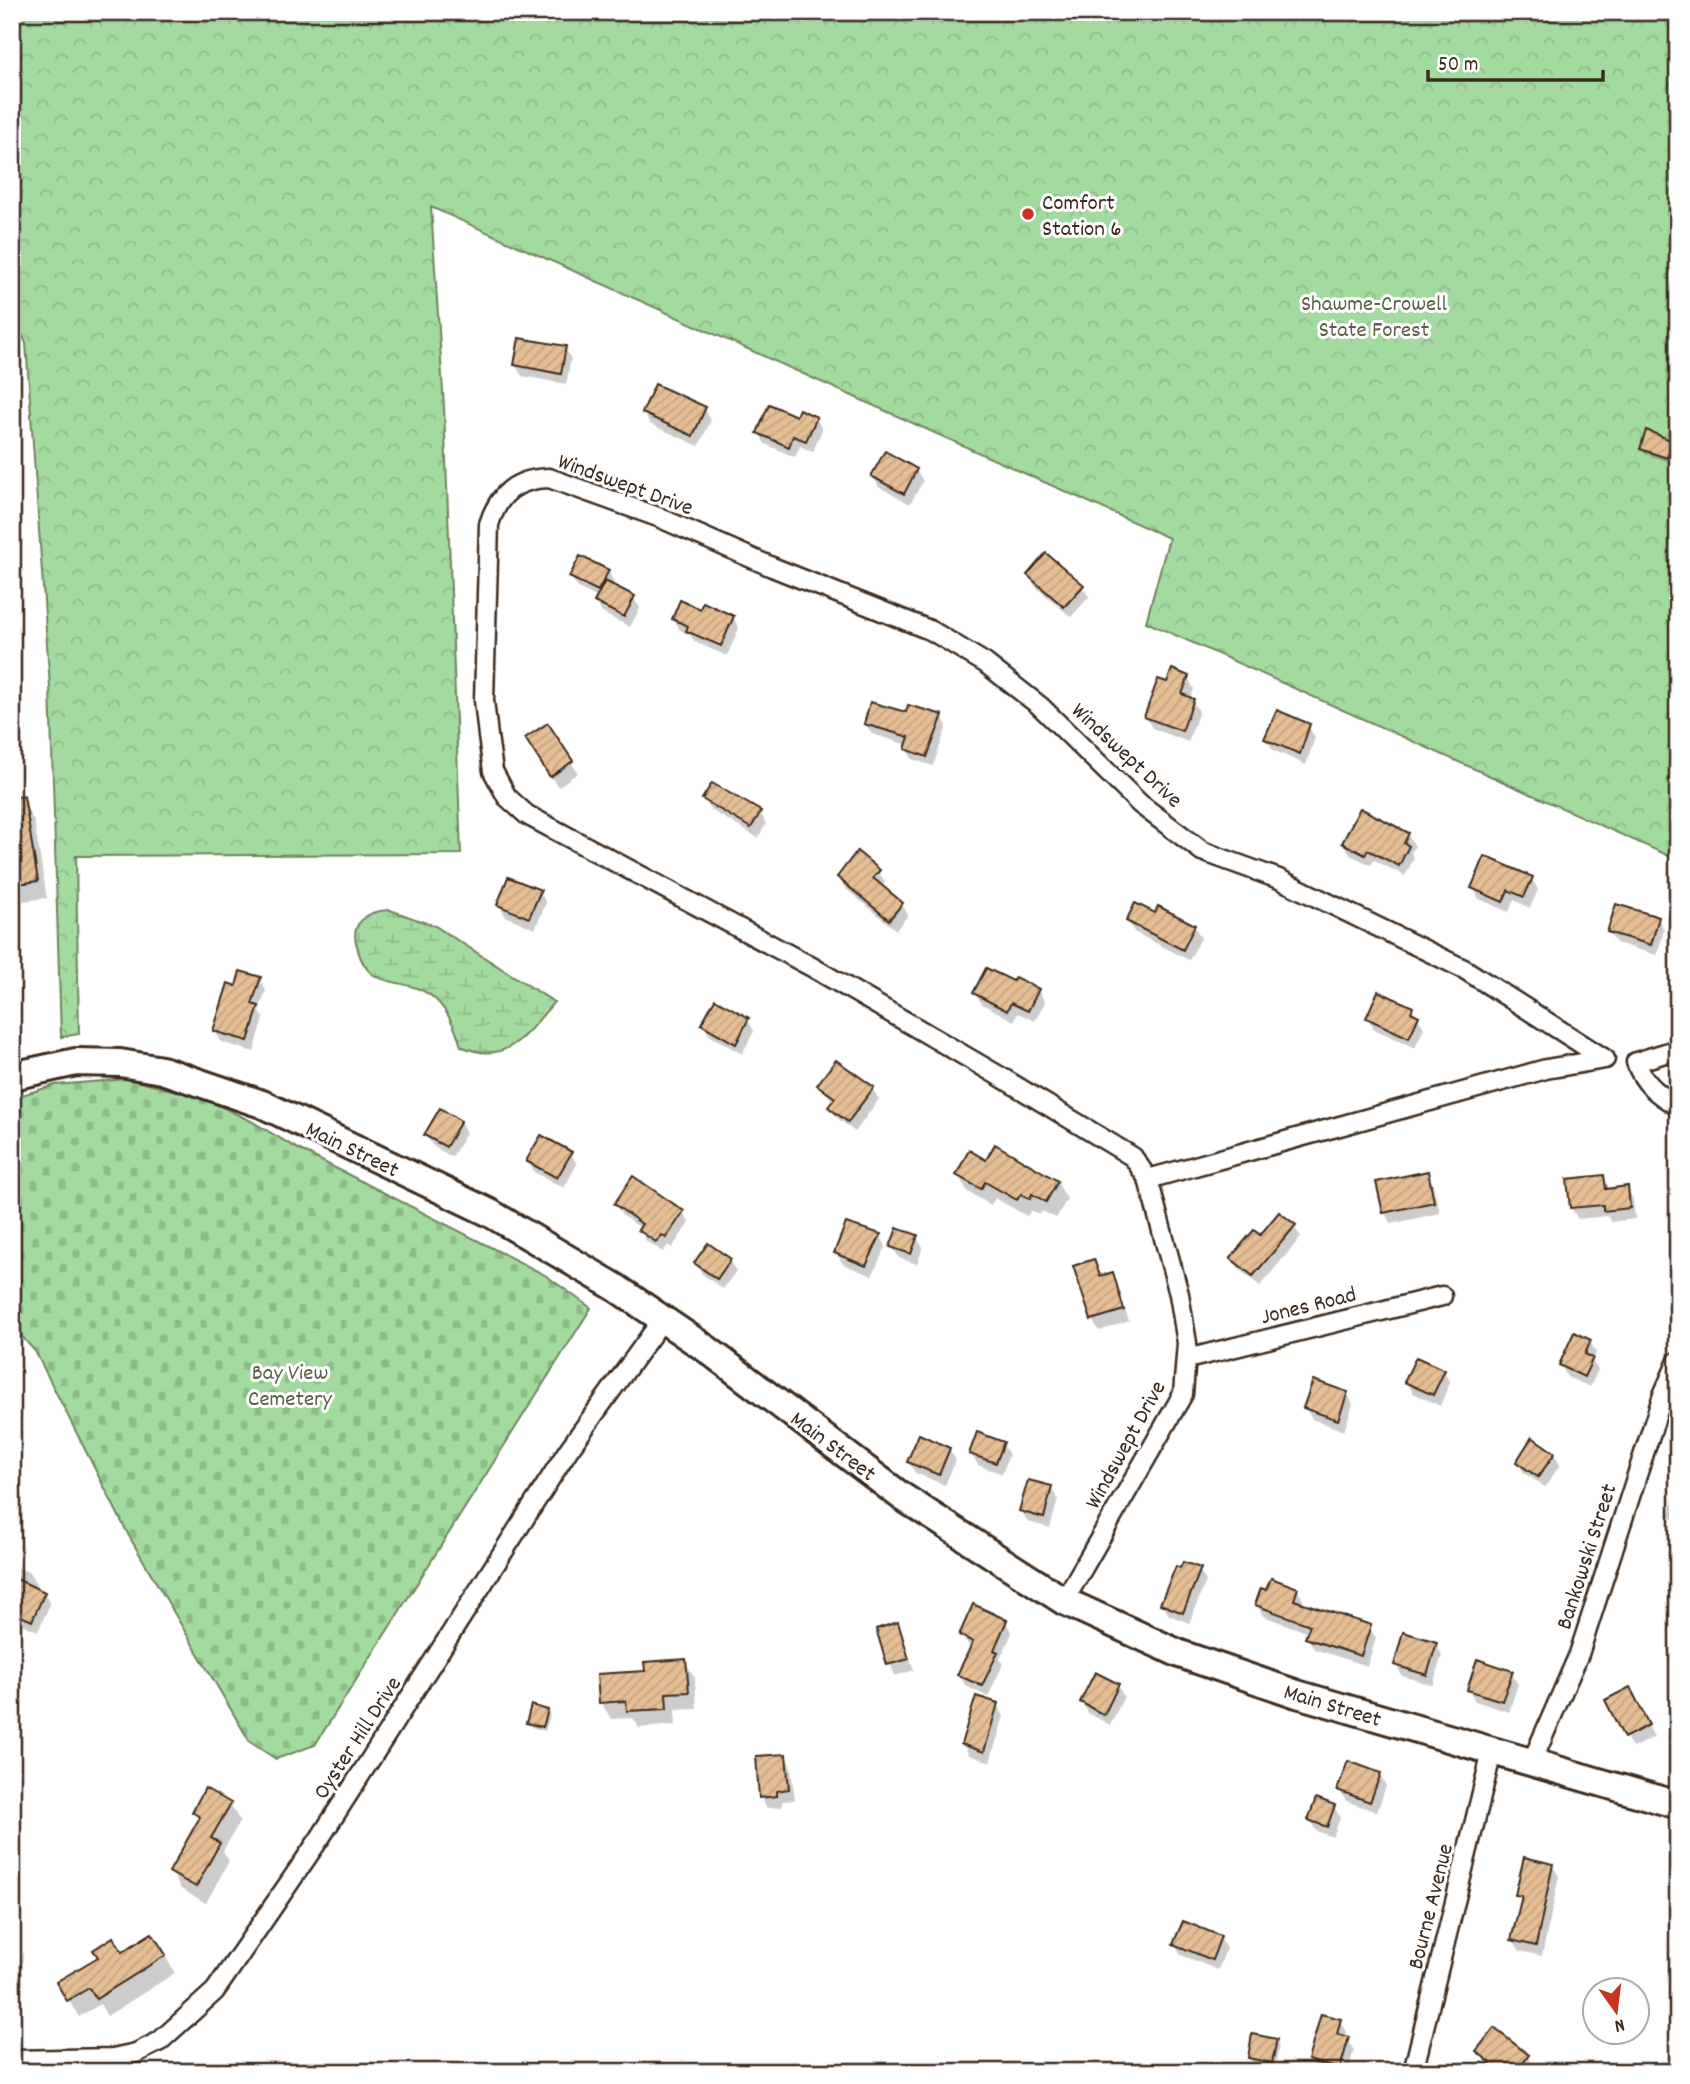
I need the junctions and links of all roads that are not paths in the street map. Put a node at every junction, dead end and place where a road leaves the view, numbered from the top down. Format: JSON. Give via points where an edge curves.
{"nodes":[{"id":1,"x":1678,"y":1049,"type":"edge"},
{"id":2,"x":1605,"y":1059,"type":"junction"},
{"id":3,"x":1636,"y":1062,"type":"junction"},
{"id":4,"x":12,"y":1076,"type":"edge"},
{"id":5,"x":1678,"y":1106,"type":"edge"},
{"id":6,"x":1148,"y":1178,"type":"junction"},
{"id":7,"x":1442,"y":1296,"type":"dead end"},
{"id":8,"x":662,"y":1320,"type":"junction"},
{"id":9,"x":1187,"y":1359,"type":"junction"},
{"id":10,"x":1678,"y":1361,"type":"edge"},
{"id":11,"x":1064,"y":1601,"type":"junction"},
{"id":12,"x":1492,"y":1752,"type":"junction"},
{"id":13,"x":1531,"y":1764,"type":"junction"},
{"id":14,"x":1678,"y":1805,"type":"edge"},
{"id":15,"x":12,"y":2060,"type":"edge"},
{"id":16,"x":1413,"y":2072,"type":"edge"}],
"edges":[{"from":1,"to":3,"type":"street","name":"Windswept Drive"},
{"from":2,"to":3,"type":"street","name":"Windswept Drive"},
{"from":2,"to":6,"type":"street","name":"Windswept Drive","via":[[1546,1069]]},
{"from":2,"to":6,"type":"street","name":"Windswept Drive","via":[[1464,969],[1279,879],[1202,851],[1140,804],[1040,706],[985,663],[932,631],[658,517],[549,478],[530,479],[505,492],[489,524],[484,700],[493,771],[507,797],[527,815],[812,967],[990,1070],[1133,1157]]},
{"from":3,"to":5,"type":"street","via":[[1661,1097]]},
{"from":4,"to":8,"type":"main road","name":"Main Street","via":[[76,1062],[120,1063],[162,1070],[262,1104],[490,1213]]},
{"from":6,"to":9,"type":"street","name":"Windswept Drive","via":[[1179,1294]]},
{"from":7,"to":9,"type":"street","name":"Jones Road"},
{"from":8,"to":11,"type":"main road","name":"Main Street","via":[[901,1496]]},
{"from":8,"to":15,"type":"street","name":"Oyster Hill Drive","via":[[569,1449],[320,1838],[215,1991],[160,2041],[136,2053],[113,2058]]},
{"from":9,"to":11,"type":"street","name":"Windswept Drive","via":[[1183,1394]]},
{"from":10,"to":13,"type":"street","name":"Bankowski Street","via":[[1579,1654]]},
{"from":11,"to":12,"type":"main road","name":"Main Street","via":[[1180,1654]]},
{"from":12,"to":13,"type":"main road","name":"Main Street"},
{"from":12,"to":16,"type":"street","name":"Bourne Avenue"},
{"from":13,"to":14,"type":"main road","name":"Main Street"}]}
